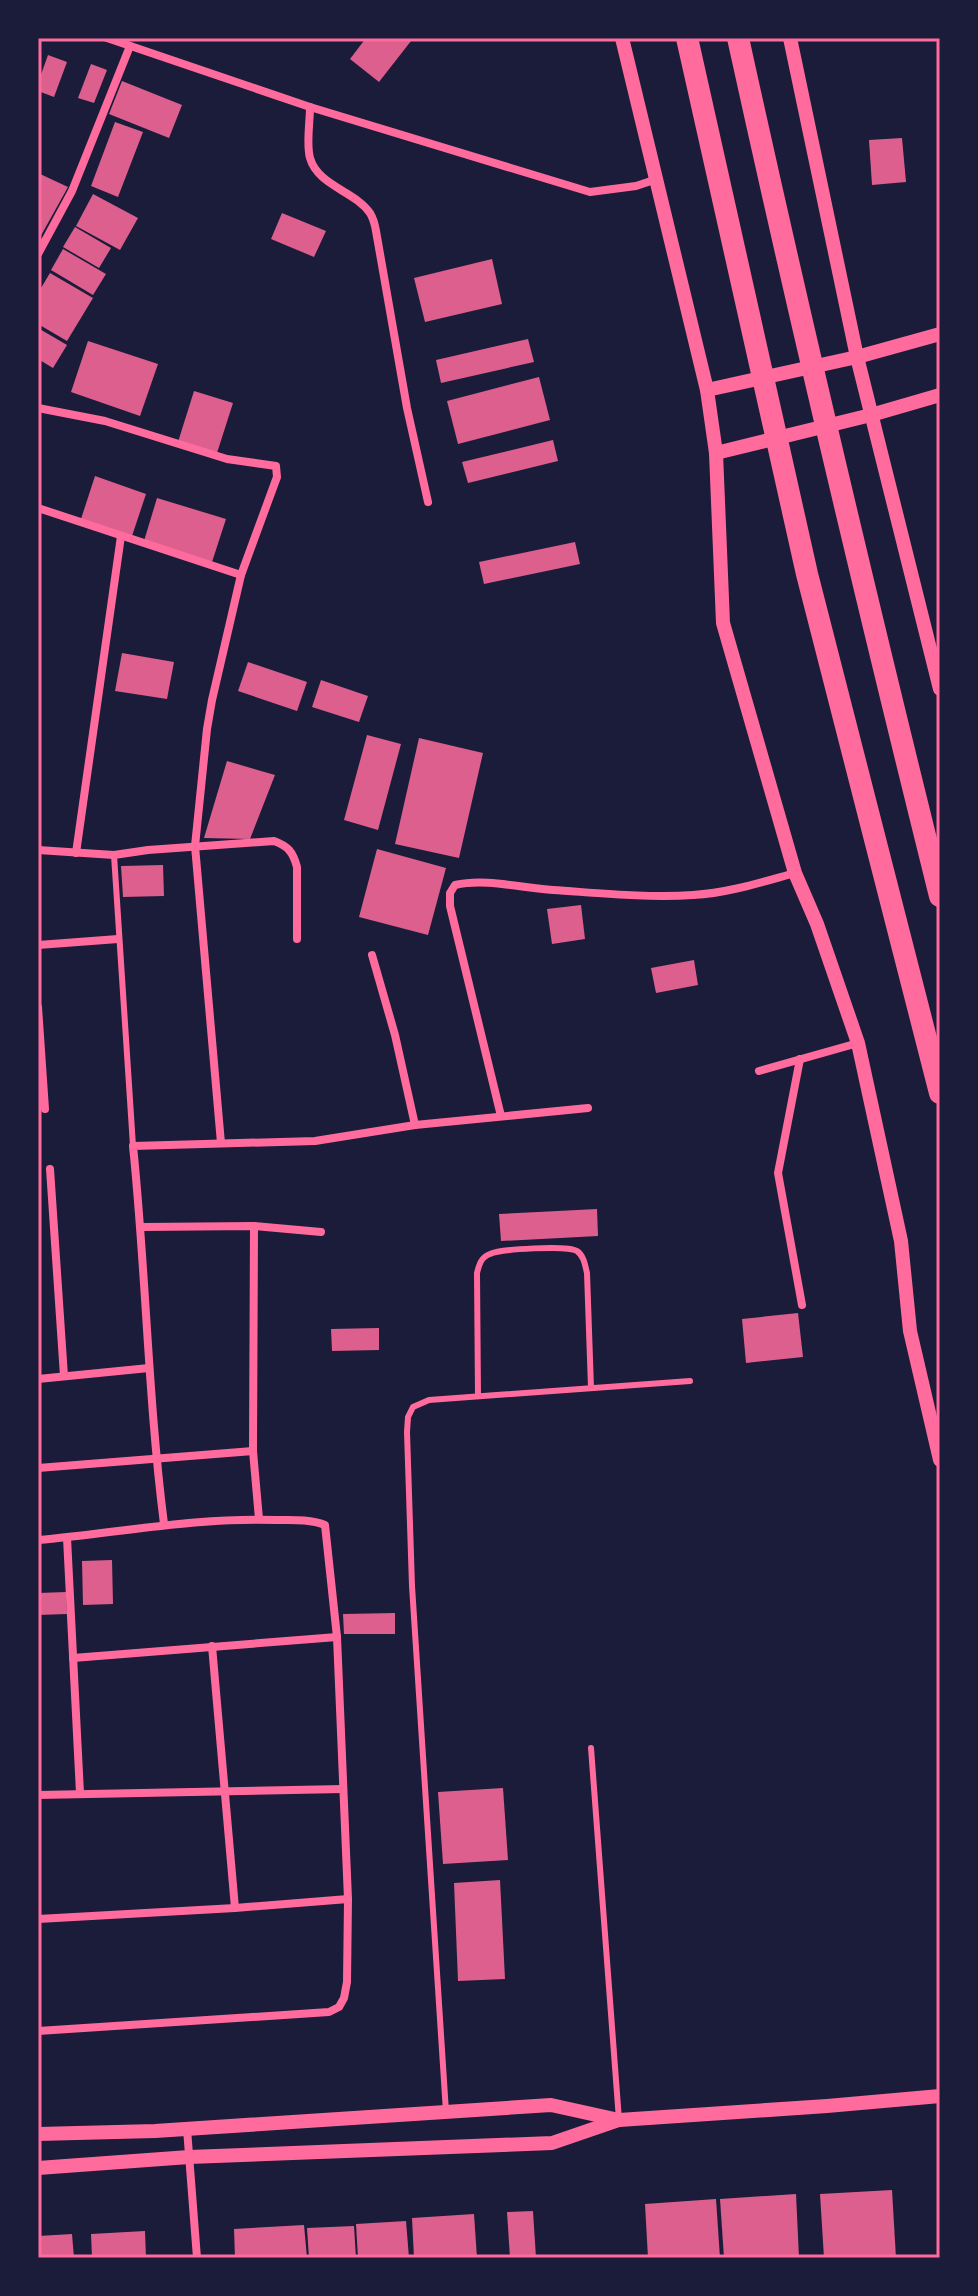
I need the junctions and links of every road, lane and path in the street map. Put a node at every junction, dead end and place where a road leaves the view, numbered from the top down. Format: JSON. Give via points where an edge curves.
{"nodes":[{"id":1,"x":107,"y":38,"type":"edge"},
{"id":2,"x":622,"y":38,"type":"edge"},
{"id":3,"x":687,"y":38,"type":"edge"},
{"id":4,"x":738,"y":38,"type":"edge"},
{"id":5,"x":790,"y":38,"type":"edge"},
{"id":6,"x":130,"y":46,"type":"junction"},
{"id":7,"x":310,"y":107,"type":"junction"},
{"id":8,"x":657,"y":179,"type":"junction"},
{"id":9,"x":38,"y":254,"type":"edge"},
{"id":10,"x":940,"y":334,"type":"edge"},
{"id":11,"x":857,"y":357,"type":"junction"},
{"id":12,"x":707,"y":390,"type":"junction"},
{"id":13,"x":940,"y":395,"type":"edge"},
{"id":14,"x":38,"y":408,"type":"edge"},
{"id":15,"x":871,"y":415,"type":"junction"},
{"id":16,"x":716,"y":453,"type":"junction"},
{"id":17,"x":428,"y":502,"type":"dead end"},
{"id":18,"x":38,"y":508,"type":"edge"},
{"id":19,"x":121,"y":536,"type":"junction"},
{"id":20,"x":241,"y":575,"type":"junction"},
{"id":21,"x":940,"y":689,"type":"edge"},
{"id":22,"x":195,"y":846,"type":"junction"},
{"id":23,"x":38,"y":850,"type":"edge"},
{"id":24,"x":76,"y":853,"type":"junction"},
{"id":25,"x":114,"y":855,"type":"junction"},
{"id":26,"x":795,"y":873,"type":"junction"},
{"id":27,"x":940,"y":896,"type":"edge"},
{"id":28,"x":118,"y":939,"type":"junction"},
{"id":29,"x":297,"y":939,"type":"dead end"},
{"id":30,"x":38,"y":945,"type":"edge"},
{"id":31,"x":372,"y":955,"type":"dead end"},
{"id":32,"x":38,"y":1007,"type":"edge"},
{"id":33,"x":858,"y":1043,"type":"junction"},
{"id":34,"x":800,"y":1059,"type":"junction"},
{"id":35,"x":759,"y":1071,"type":"dead end"},
{"id":36,"x":940,"y":1093,"type":"edge"},
{"id":37,"x":588,"y":1108,"type":"dead end"},
{"id":38,"x":45,"y":1109,"type":"dead end"},
{"id":39,"x":501,"y":1116,"type":"junction"},
{"id":40,"x":415,"y":1125,"type":"junction"},
{"id":41,"x":221,"y":1143,"type":"junction"},
{"id":42,"x":133,"y":1146,"type":"junction"},
{"id":43,"x":50,"y":1169,"type":"dead end"},
{"id":44,"x":254,"y":1226,"type":"junction"},
{"id":45,"x":142,"y":1227,"type":"junction"},
{"id":46,"x":321,"y":1232,"type":"dead end"},
{"id":47,"x":802,"y":1305,"type":"dead end"},
{"id":48,"x":149,"y":1368,"type":"junction"},
{"id":49,"x":64,"y":1376,"type":"junction"},
{"id":50,"x":38,"y":1379,"type":"edge"},
{"id":51,"x":690,"y":1381,"type":"dead end"},
{"id":52,"x":591,"y":1388,"type":"junction"},
{"id":53,"x":478,"y":1396,"type":"junction"},
{"id":54,"x":253,"y":1451,"type":"junction"},
{"id":55,"x":156,"y":1460,"type":"junction"},
{"id":56,"x":940,"y":1460,"type":"edge"},
{"id":57,"x":38,"y":1468,"type":"edge"},
{"id":58,"x":259,"y":1519,"type":"junction"},
{"id":59,"x":164,"y":1524,"type":"junction"},
{"id":60,"x":67,"y":1538,"type":"junction"},
{"id":61,"x":38,"y":1540,"type":"edge"},
{"id":62,"x":337,"y":1637,"type":"junction"},
{"id":63,"x":212,"y":1646,"type":"junction"},
{"id":64,"x":73,"y":1658,"type":"junction"},
{"id":65,"x":591,"y":1748,"type":"dead end"},
{"id":66,"x":343,"y":1789,"type":"junction"},
{"id":67,"x":224,"y":1792,"type":"junction"},
{"id":68,"x":80,"y":1793,"type":"junction"},
{"id":69,"x":38,"y":1795,"type":"edge"},
{"id":70,"x":348,"y":1899,"type":"junction"},
{"id":71,"x":235,"y":1908,"type":"junction"},
{"id":72,"x":38,"y":1919,"type":"edge"},
{"id":73,"x":38,"y":2031,"type":"edge"},
{"id":74,"x":940,"y":2096,"type":"edge"},
{"id":75,"x":446,"y":2112,"type":"junction"},
{"id":76,"x":619,"y":2120,"type":"junction"},
{"id":77,"x":187,"y":2129,"type":"junction"},
{"id":78,"x":38,"y":2134,"type":"edge"},
{"id":79,"x":189,"y":2157,"type":"junction"},
{"id":80,"x":38,"y":2168,"type":"edge"},
{"id":81,"x":197,"y":2258,"type":"edge"}],
"edges":[{"from":1,"to":6,"type":"street"},
{"from":2,"to":8,"type":"street"},
{"from":3,"to":36,"type":"highway","via":[[807,574]]},
{"from":4,"to":27,"type":"highway","via":[[857,562]]},
{"from":5,"to":11,"type":"street"},
{"from":6,"to":7,"type":"street"},
{"from":6,"to":9,"type":"street","via":[[72,191]]},
{"from":7,"to":8,"type":"street","via":[[590,192]]},
{"from":7,"to":17,"type":"street","via":[[311,162],[372,215]]},
{"from":8,"to":12,"type":"street"},
{"from":10,"to":11,"type":"street"},
{"from":11,"to":12,"type":"street"},
{"from":11,"to":15,"type":"street"},
{"from":12,"to":16,"type":"street"},
{"from":13,"to":15,"type":"street"},
{"from":14,"to":20,"type":"street","via":[[105,421],[227,459],[276,466],[277,477]]},
{"from":15,"to":16,"type":"street"},
{"from":15,"to":21,"type":"street"},
{"from":16,"to":26,"type":"street","via":[[723,623]]},
{"from":18,"to":19,"type":"street"},
{"from":19,"to":20,"type":"street"},
{"from":19,"to":24,"type":"street"},
{"from":20,"to":22,"type":"street","via":[[212,700]]},
{"from":22,"to":25,"type":"street"},
{"from":22,"to":29,"type":"street","via":[[274,841],[291,850],[297,867]]},
{"from":22,"to":41,"type":"street"},
{"from":23,"to":24,"type":"street"},
{"from":24,"to":25,"type":"street"},
{"from":25,"to":28,"type":"lane"},
{"from":26,"to":33,"type":"street"},
{"from":26,"to":39,"type":"street","via":[[696,895],[455,885],[450,906]]},
{"from":28,"to":30,"type":"street"},
{"from":28,"to":42,"type":"lane"},
{"from":31,"to":40,"type":"street"},
{"from":32,"to":38,"type":"street"},
{"from":33,"to":34,"type":"street"},
{"from":33,"to":56,"type":"street","via":[[901,1241],[910,1331]]},
{"from":34,"to":35,"type":"street"},
{"from":34,"to":47,"type":"street","via":[[778,1173]]},
{"from":37,"to":39,"type":"street"},
{"from":39,"to":40,"type":"street"},
{"from":40,"to":41,"type":"street","via":[[315,1141]]},
{"from":41,"to":42,"type":"street"},
{"from":42,"to":45,"type":"street"},
{"from":43,"to":49,"type":"street"},
{"from":44,"to":45,"type":"street"},
{"from":44,"to":46,"type":"street"},
{"from":44,"to":54,"type":"street"},
{"from":45,"to":48,"type":"street"},
{"from":48,"to":49,"type":"street"},
{"from":48,"to":55,"type":"street"},
{"from":49,"to":50,"type":"street"},
{"from":51,"to":52,"type":"lane"},
{"from":52,"to":53,"type":"lane"},
{"from":52,"to":53,"type":"lane","via":[[584,1261],[577,1251],[566,1248],[499,1251],[480,1261],[477,1273]]},
{"from":53,"to":75,"type":"lane","via":[[429,1400],[413,1407],[407,1432]]},
{"from":54,"to":55,"type":"street"},
{"from":54,"to":58,"type":"street"},
{"from":55,"to":57,"type":"street"},
{"from":55,"to":59,"type":"street"},
{"from":58,"to":59,"type":"street"},
{"from":58,"to":62,"type":"street","via":[[325,1525]]},
{"from":59,"to":60,"type":"street"},
{"from":60,"to":61,"type":"street"},
{"from":60,"to":64,"type":"street"},
{"from":62,"to":63,"type":"street"},
{"from":62,"to":66,"type":"street"},
{"from":63,"to":64,"type":"street"},
{"from":63,"to":67,"type":"street"},
{"from":64,"to":68,"type":"street"},
{"from":65,"to":76,"type":"lane"},
{"from":66,"to":67,"type":"street"},
{"from":66,"to":70,"type":"street"},
{"from":67,"to":68,"type":"street"},
{"from":67,"to":71,"type":"street"},
{"from":68,"to":69,"type":"street"},
{"from":70,"to":71,"type":"street"},
{"from":70,"to":73,"type":"street","via":[[347,1982],[339,2007],[329,2012]]},
{"from":71,"to":72,"type":"street"},
{"from":74,"to":76,"type":"street"},
{"from":75,"to":76,"type":"street","via":[[551,2105]]},
{"from":75,"to":77,"type":"street"},
{"from":76,"to":79,"type":"street","via":[[552,2143]]},
{"from":77,"to":78,"type":"street"},
{"from":77,"to":79,"type":"street"},
{"from":79,"to":80,"type":"street"},
{"from":79,"to":81,"type":"street"}]}
